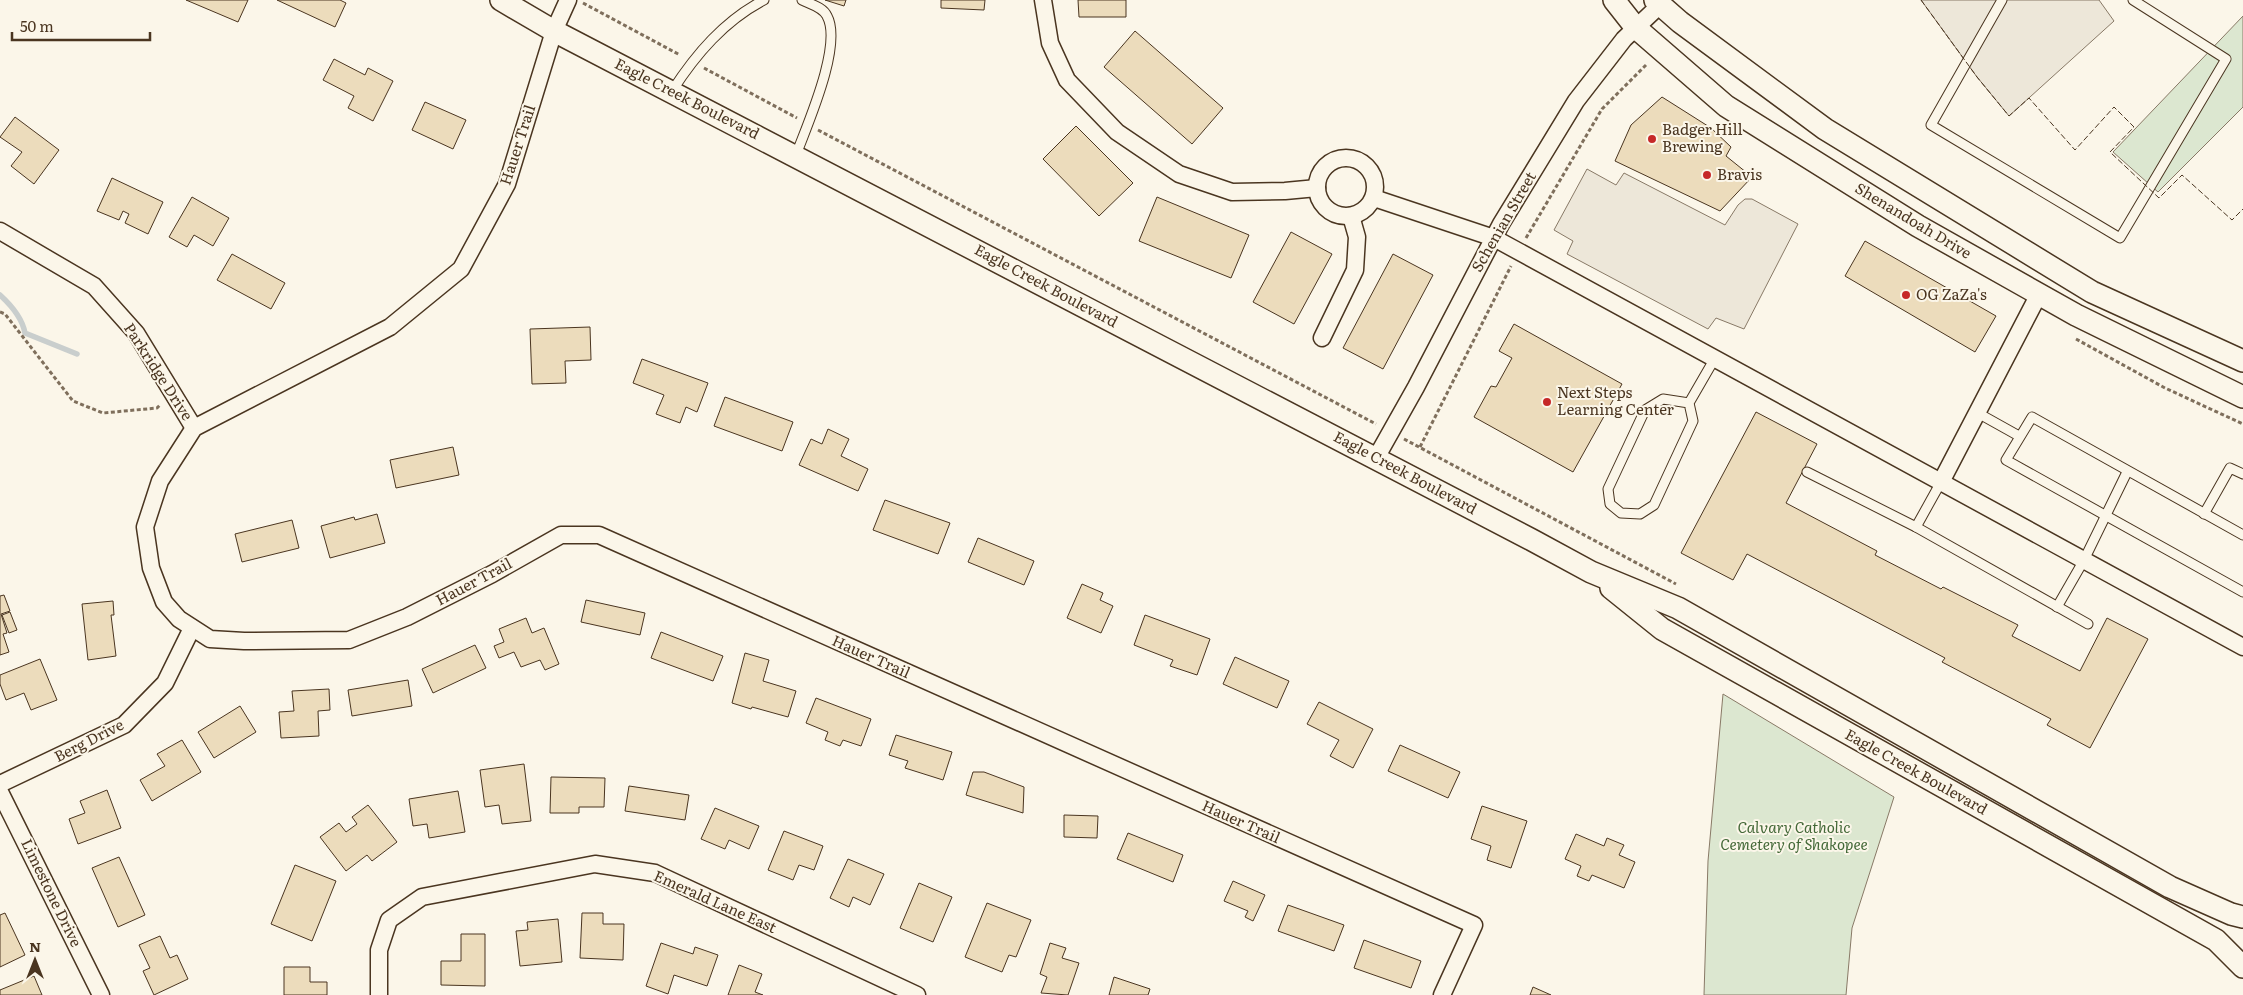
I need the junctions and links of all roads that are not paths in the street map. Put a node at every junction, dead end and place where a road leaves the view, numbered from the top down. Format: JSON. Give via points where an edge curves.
{"nodes":[{"id":1,"x":501,"y":0,"type":"edge"},
{"id":2,"x":568,"y":0,"type":"edge"},
{"id":3,"x":764,"y":0,"type":"edge"},
{"id":4,"x":802,"y":0,"type":"edge"},
{"id":5,"x":1043,"y":0,"type":"edge"},
{"id":6,"x":1614,"y":0,"type":"edge"},
{"id":7,"x":2002,"y":0,"type":"edge"},
{"id":8,"x":2133,"y":0,"type":"edge"},
{"id":9,"x":1660,"y":2,"type":"edge"},
{"id":10,"x":1636,"y":28,"type":"junction"},
{"id":11,"x":554,"y":31,"type":"junction"},
{"id":12,"x":672,"y":91,"type":"junction"},
{"id":13,"x":796,"y":155,"type":"junction"},
{"id":14,"x":1317,"y":188,"type":"junction"},
{"id":15,"x":1374,"y":198,"type":"junction"},
{"id":16,"x":1351,"y":216,"type":"junction"},
{"id":17,"x":0,"y":231,"type":"edge"},
{"id":18,"x":1494,"y":238,"type":"junction"},
{"id":19,"x":2039,"y":294,"type":"junction"},
{"id":20,"x":1322,"y":338,"type":"dead end"},
{"id":21,"x":1715,"y":358,"type":"junction"},
{"id":22,"x":2243,"y":361,"type":"edge"},
{"id":23,"x":2243,"y":397,"type":"edge"},
{"id":24,"x":1689,"y":402,"type":"junction"},
{"id":25,"x":1976,"y":412,"type":"junction"},
{"id":26,"x":194,"y":428,"type":"junction"},
{"id":27,"x":2019,"y":436,"type":"junction"},
{"id":28,"x":1376,"y":458,"type":"junction"},
{"id":29,"x":1807,"y":472,"type":"dead end"},
{"id":30,"x":2127,"y":472,"type":"junction"},
{"id":31,"x":2243,"y":474,"type":"edge"},
{"id":32,"x":1941,"y":482,"type":"junction"},
{"id":33,"x":2204,"y":514,"type":"junction"},
{"id":34,"x":2105,"y":515,"type":"junction"},
{"id":35,"x":1916,"y":527,"type":"junction"},
{"id":36,"x":2243,"y":535,"type":"edge"},
{"id":37,"x":2084,"y":560,"type":"junction"},
{"id":38,"x":1591,"y":572,"type":"junction"},
{"id":39,"x":2243,"y":592,"type":"edge"},
{"id":40,"x":2058,"y":607,"type":"junction"},
{"id":41,"x":2088,"y":624,"type":"dead end"},
{"id":42,"x":192,"y":628,"type":"junction"},
{"id":43,"x":2243,"y":647,"type":"edge"},
{"id":44,"x":0,"y":784,"type":"edge"},
{"id":45,"x":0,"y":792,"type":"edge"},
{"id":46,"x":2243,"y":917,"type":"edge"},
{"id":47,"x":2243,"y":967,"type":"edge"},
{"id":48,"x":101,"y":995,"type":"edge"},
{"id":49,"x":379,"y":995,"type":"edge"},
{"id":50,"x":917,"y":995,"type":"edge"},
{"id":51,"x":1442,"y":995,"type":"edge"}],
"edges":[{"from":1,"to":11,"type":"street","name":"Eagle Creek Boulevard"},
{"from":2,"to":11,"type":"street","name":"Hauer Trail"},
{"from":3,"to":12,"type":"lane","via":[[708,43]]},
{"from":4,"to":13,"type":"lane","via":[[827,14],[832,40],[823,79]]},
{"from":5,"to":14,"type":"street","via":[[1050,43],[1068,80],[1117,132],[1179,174],[1232,192]]},
{"from":6,"to":10,"type":"street","name":"Shenandoah Drive"},
{"from":7,"to":8,"type":"lane","via":[[1931,125],[2120,238],[2226,59]]},
{"from":9,"to":10,"type":"street","name":"Schenian Street"},
{"from":9,"to":22,"type":"street","via":[[1825,129],[2092,292]]},
{"from":10,"to":18,"type":"street","name":"Schenian Street","via":[[1576,101]]},
{"from":10,"to":19,"type":"street","name":"Shenandoah Drive","via":[[1726,106],[1918,226]]},
{"from":11,"to":12,"type":"street","name":"Eagle Creek Boulevard"},
{"from":11,"to":26,"type":"street","name":"Hauer Trail","via":[[507,184],[461,269],[390,327]]},
{"from":12,"to":13,"type":"street","name":"Eagle Creek Boulevard"},
{"from":13,"to":28,"type":"street","name":"Eagle Creek Boulevard"},
{"from":14,"to":15,"type":"street","via":[[1323,169],[1330,163],[1348,158],[1365,164],[1371,171],[1375,180]]},
{"from":14,"to":16,"type":"street","via":[[1324,206],[1341,216]]},
{"from":15,"to":16,"type":"street","via":[[1361,213]]},
{"from":15,"to":18,"type":"street"},
{"from":16,"to":20,"type":"street","via":[[1357,237],[1355,270]]},
{"from":17,"to":26,"type":"street","name":"Parkridge Drive","via":[[94,286],[136,333]]},
{"from":18,"to":21,"type":"street"},
{"from":18,"to":28,"type":"street","name":"Schenian Street"},
{"from":19,"to":23,"type":"street","name":"Shenandoah Drive"},
{"from":19,"to":25,"type":"street"},
{"from":21,"to":24,"type":"lane"},
{"from":21,"to":32,"type":"street"},
{"from":24,"to":24,"type":"lane","via":[[1693,421],[1654,505],[1640,514],[1621,513],[1610,504],[1608,489],[1645,410],[1663,399]]},
{"from":25,"to":27,"type":"lane"},
{"from":25,"to":32,"type":"street"},
{"from":26,"to":42,"type":"street","name":"Hauer Trail","via":[[160,481],[145,527],[151,568],[164,602]]},
{"from":27,"to":30,"type":"lane","via":[[2032,417]]},
{"from":27,"to":34,"type":"lane","via":[[2006,460]]},
{"from":28,"to":38,"type":"street","name":"Eagle Creek Boulevard"},
{"from":29,"to":35,"type":"lane"},
{"from":30,"to":33,"type":"lane"},
{"from":30,"to":34,"type":"lane"},
{"from":31,"to":33,"type":"lane","via":[[2230,468]]},
{"from":32,"to":35,"type":"lane"},
{"from":32,"to":37,"type":"street"},
{"from":33,"to":36,"type":"lane"},
{"from":34,"to":37,"type":"lane"},
{"from":34,"to":39,"type":"lane"},
{"from":35,"to":40,"type":"lane"},
{"from":37,"to":40,"type":"lane"},
{"from":37,"to":43,"type":"street"},
{"from":38,"to":46,"type":"street","name":"Eagle Creek Boulevard","via":[[1678,608],[2170,887]]},
{"from":38,"to":47,"type":"street","name":"Eagle Creek Boulevard","via":[[1662,629],[2216,940]]},
{"from":40,"to":41,"type":"lane"},
{"from":42,"to":44,"type":"street","name":"Berg Drive","via":[[166,682],[124,725]]},
{"from":42,"to":51,"type":"street","name":"Hauer Trail","via":[[210,639],[349,640],[408,617],[561,535],[599,535],[1474,925]]},
{"from":45,"to":48,"type":"street","name":"Limestone Drive"},
{"from":49,"to":50,"type":"street","name":"Emerald Lane East","via":[[379,950],[389,920],[422,897],[595,864],[655,873]]}]}
